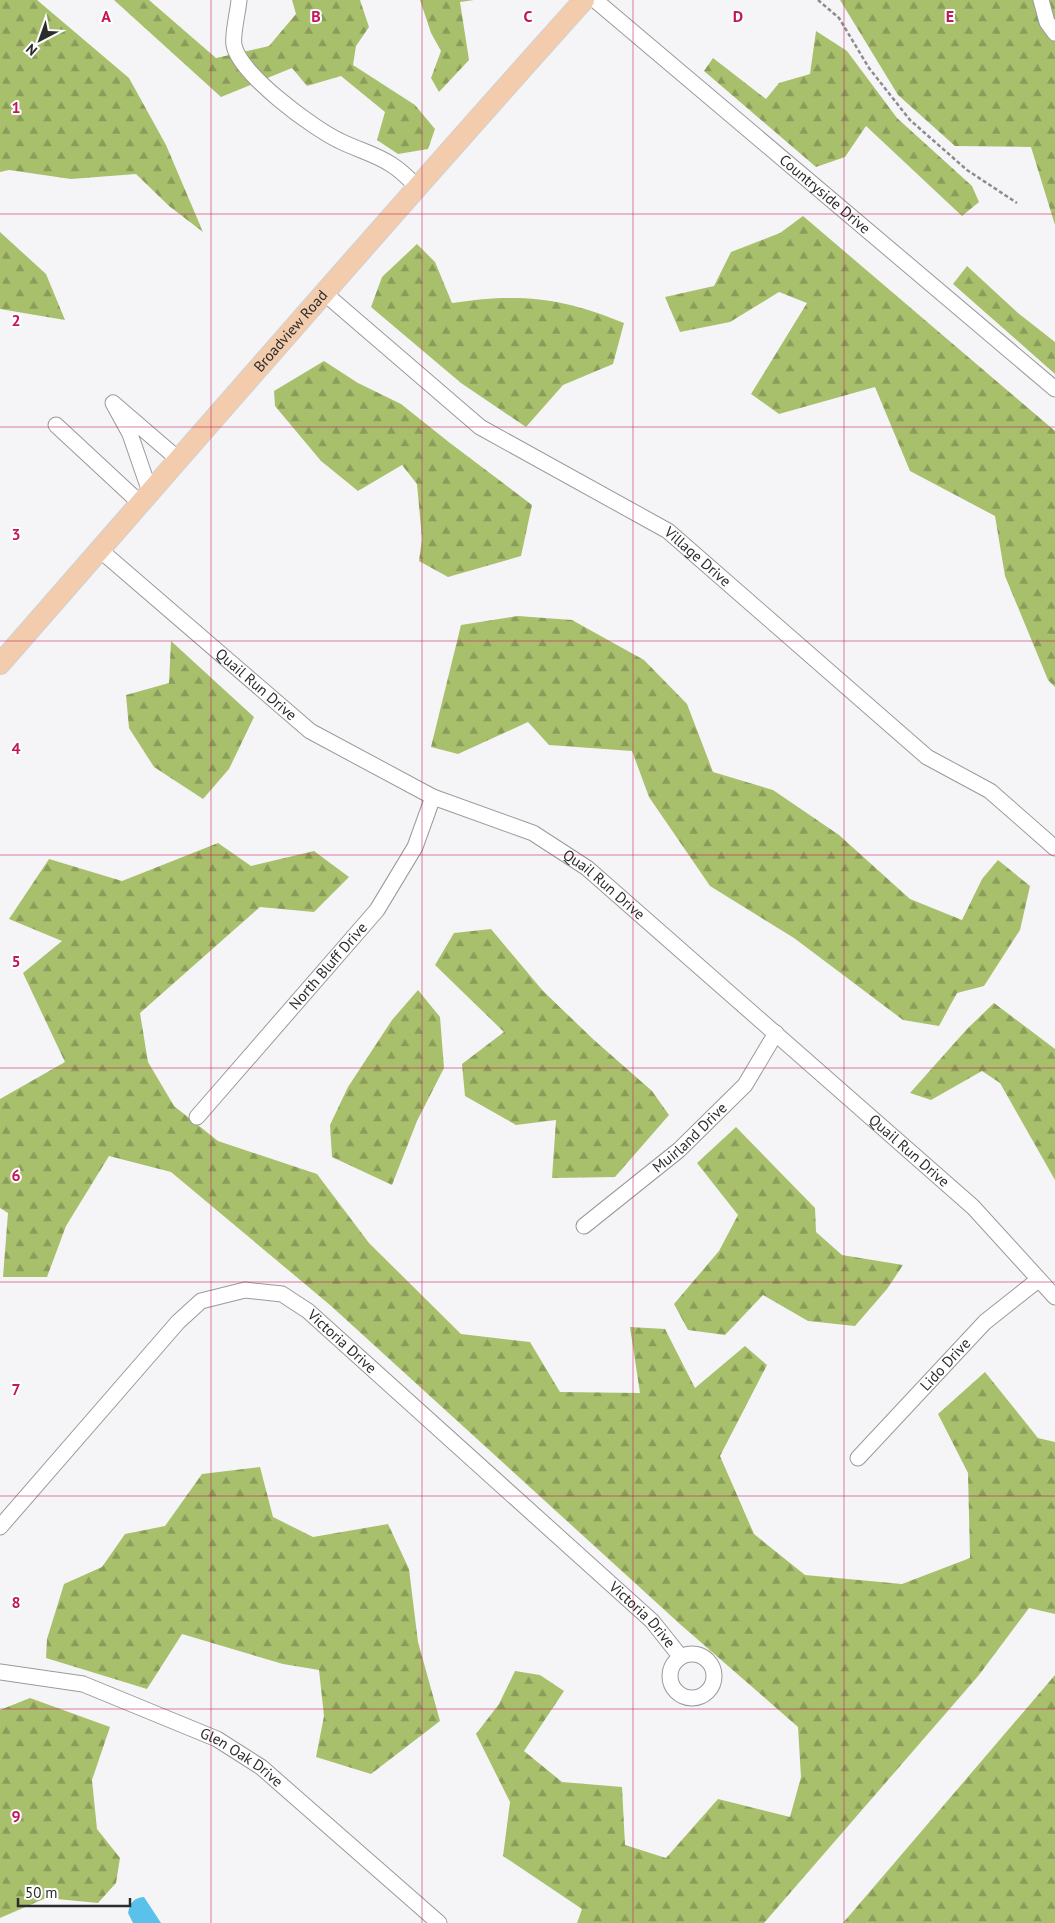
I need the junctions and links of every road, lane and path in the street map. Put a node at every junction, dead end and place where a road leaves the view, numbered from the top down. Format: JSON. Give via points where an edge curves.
{"nodes":[{"id":1,"x":239,"y":0,"type":"edge"},
{"id":2,"x":584,"y":0,"type":"edge"},
{"id":3,"x":596,"y":0,"type":"edge"},
{"id":4,"x":818,"y":0,"type":"edge"},
{"id":5,"x":1041,"y":0,"type":"edge"},
{"id":6,"x":1055,"y":33,"type":"edge"},
{"id":7,"x":418,"y":188,"type":"junction"},
{"id":8,"x":1017,"y":203,"type":"dead end"},
{"id":9,"x":323,"y":292,"type":"junction"},
{"id":10,"x":1055,"y":389,"type":"edge"},
{"id":11,"x":56,"y":425,"type":"dead end"},
{"id":12,"x":178,"y":459,"type":"junction"},
{"id":13,"x":145,"y":498,"type":"junction"},
{"id":14,"x":100,"y":550,"type":"junction"},
{"id":15,"x":0,"y":664,"type":"edge"},
{"id":16,"x":433,"y":798,"type":"junction"},
{"id":17,"x":1055,"y":848,"type":"edge"},
{"id":18,"x":776,"y":1033,"type":"junction"},
{"id":19,"x":197,"y":1117,"type":"dead end"},
{"id":20,"x":584,"y":1226,"type":"dead end"},
{"id":21,"x":1038,"y":1280,"type":"junction"},
{"id":22,"x":1055,"y":1297,"type":"edge"},
{"id":23,"x":858,"y":1458,"type":"dead end"},
{"id":24,"x":0,"y":1527,"type":"edge"},
{"id":25,"x":680,"y":1656,"type":"dead end"},
{"id":26,"x":0,"y":1672,"type":"edge"},
{"id":27,"x":440,"y":1923,"type":"edge"}],
"edges":[{"from":1,"to":7,"type":"street","via":[[233,44],[240,61],[253,76],[321,131],[394,166]]},
{"from":2,"to":7,"type":"main road","name":"Broadview Road"},
{"from":3,"to":10,"type":"street","name":"Countryside Drive"},
{"from":4,"to":8,"type":"path","via":[[839,18],[869,68],[910,120],[967,170]]},
{"from":5,"to":6,"type":"street","via":[[1047,22]]},
{"from":7,"to":9,"type":"main road","name":"Broadview Road"},
{"from":9,"to":12,"type":"main road","name":"Broadview Road"},
{"from":9,"to":17,"type":"street","name":"Village Drive","via":[[480,427],[668,531],[927,757],[990,791]]},
{"from":11,"to":13,"type":"street"},
{"from":12,"to":13,"type":"main road","name":"Broadview Road"},
{"from":12,"to":13,"type":"street","via":[[113,403],[130,434]]},
{"from":13,"to":14,"type":"main road","name":"Broadview Road"},
{"from":14,"to":15,"type":"main road","name":"Broadview Road"},
{"from":14,"to":16,"type":"street","name":"Quail Run Drive","via":[[310,731]]},
{"from":16,"to":18,"type":"street","name":"Quail Run Drive","via":[[533,833],[587,868]]},
{"from":16,"to":19,"type":"street","name":"North Bluff Drive","via":[[415,848],[376,910]]},
{"from":18,"to":20,"type":"street","name":"Muirland Drive","via":[[745,1085],[679,1150]]},
{"from":18,"to":21,"type":"street","name":"Quail Run Drive","via":[[973,1207]]},
{"from":21,"to":22,"type":"street","name":"Quail Run Drive"},
{"from":21,"to":23,"type":"street","name":"Lido Drive","via":[[985,1322]]},
{"from":24,"to":25,"type":"street","name":"Victoria Drive","via":[[178,1322],[201,1302],[245,1290],[282,1294],[308,1312],[652,1621]]},
{"from":26,"to":27,"type":"street","name":"Glen Oak Drive","via":[[83,1684],[217,1739],[261,1768]]}]}
